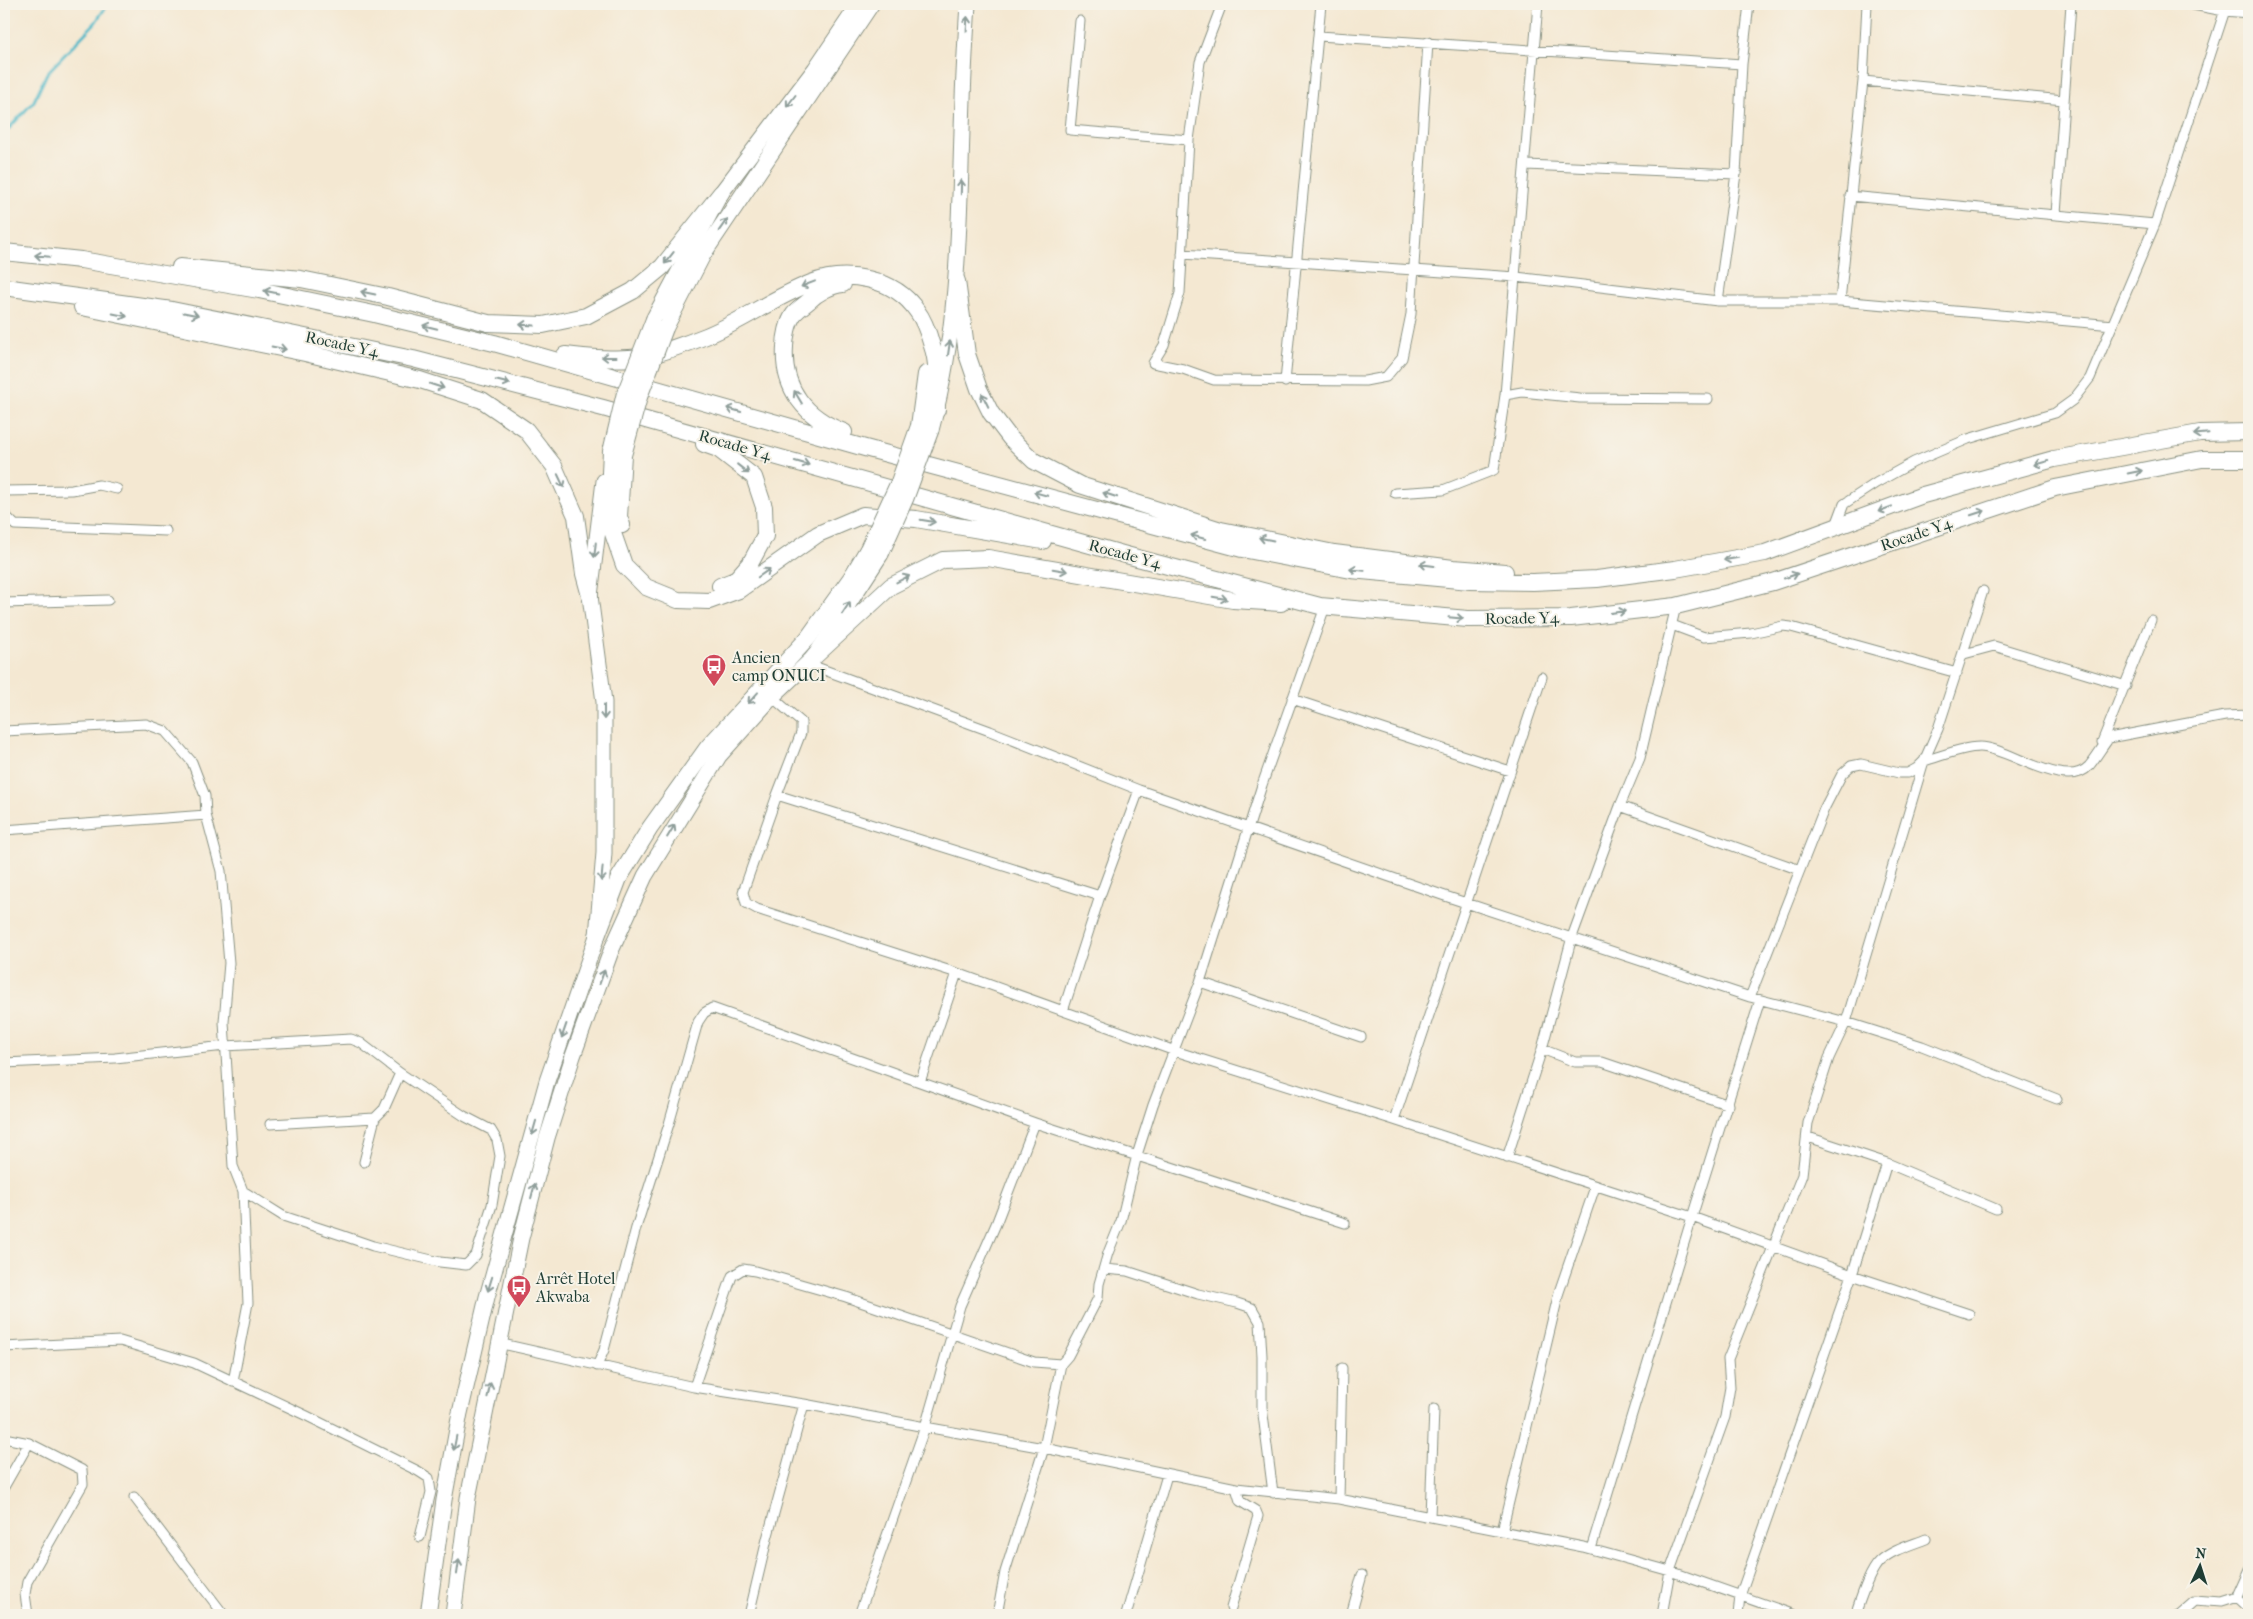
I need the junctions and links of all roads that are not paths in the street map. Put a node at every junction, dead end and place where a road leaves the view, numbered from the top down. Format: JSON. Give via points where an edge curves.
{"nodes":[{"id":1,"x":859,"y":4,"type":"edge"},
{"id":2,"x":871,"y":4,"type":"edge"},
{"id":3,"x":968,"y":4,"type":"edge"},
{"id":4,"x":1222,"y":4,"type":"edge"},
{"id":5,"x":1321,"y":4,"type":"edge"},
{"id":6,"x":1538,"y":4,"type":"edge"},
{"id":7,"x":1749,"y":4,"type":"edge"},
{"id":8,"x":1867,"y":4,"type":"edge"},
{"id":9,"x":2072,"y":4,"type":"edge"},
{"id":10,"x":2188,"y":4,"type":"edge"},
{"id":11,"x":2226,"y":7,"type":"edge"},
{"id":12,"x":2249,"y":12,"type":"edge"},
{"id":13,"x":1080,"y":21,"type":"dead end"},
{"id":14,"x":1319,"y":36,"type":"junction"},
{"id":15,"x":1428,"y":42,"type":"junction"},
{"id":16,"x":1534,"y":51,"type":"junction"},
{"id":17,"x":1742,"y":64,"type":"junction"},
{"id":18,"x":1863,"y":81,"type":"junction"},
{"id":19,"x":2064,"y":100,"type":"junction"},
{"id":20,"x":1190,"y":140,"type":"junction"},
{"id":21,"x":1526,"y":165,"type":"junction"},
{"id":22,"x":1736,"y":174,"type":"junction"},
{"id":23,"x":721,"y":193,"type":"junction"},
{"id":24,"x":1850,"y":196,"type":"junction"},
{"id":25,"x":2056,"y":214,"type":"junction"},
{"id":26,"x":2155,"y":224,"type":"junction"},
{"id":27,"x":4,"y":252,"type":"edge"},
{"id":28,"x":1182,"y":254,"type":"junction"},
{"id":29,"x":80,"y":260,"type":"junction"},
{"id":30,"x":1297,"y":264,"type":"junction"},
{"id":31,"x":1414,"y":270,"type":"junction"},
{"id":32,"x":1516,"y":277,"type":"junction"},
{"id":33,"x":957,"y":281,"type":"junction"},
{"id":34,"x":4,"y":289,"type":"edge"},
{"id":35,"x":1718,"y":301,"type":"junction"},
{"id":36,"x":1840,"y":301,"type":"junction"},
{"id":37,"x":659,"y":323,"type":"junction"},
{"id":38,"x":2113,"y":324,"type":"junction"},
{"id":39,"x":494,"y":343,"type":"junction"},
{"id":40,"x":1285,"y":382,"type":"junction"},
{"id":41,"x":1505,"y":395,"type":"junction"},
{"id":42,"x":1708,"y":399,"type":"dead end"},
{"id":43,"x":603,"y":408,"type":"junction"},
{"id":44,"x":937,"y":410,"type":"junction"},
{"id":45,"x":925,"y":428,"type":"junction"},
{"id":46,"x":2249,"y":432,"type":"edge"},
{"id":47,"x":617,"y":453,"type":"junction"},
{"id":48,"x":2249,"y":459,"type":"edge"},
{"id":49,"x":932,"y":465,"type":"junction"},
{"id":50,"x":117,"y":489,"type":"dead end"},
{"id":51,"x":4,"y":491,"type":"edge"},
{"id":52,"x":1395,"y":492,"type":"dead end"},
{"id":53,"x":4,"y":514,"type":"edge"},
{"id":54,"x":1835,"y":528,"type":"junction"},
{"id":55,"x":166,"y":531,"type":"dead end"},
{"id":56,"x":875,"y":551,"type":"junction"},
{"id":57,"x":1126,"y":555,"type":"junction"},
{"id":58,"x":1597,"y":579,"type":"junction"},
{"id":59,"x":1983,"y":592,"type":"dead end"},
{"id":60,"x":590,"y":596,"type":"junction"},
{"id":61,"x":108,"y":600,"type":"dead end"},
{"id":62,"x":4,"y":603,"type":"edge"},
{"id":63,"x":1323,"y":606,"type":"junction"},
{"id":64,"x":1676,"y":606,"type":"junction"},
{"id":65,"x":2151,"y":620,"type":"dead end"},
{"id":66,"x":1672,"y":625,"type":"junction"},
{"id":67,"x":1964,"y":654,"type":"junction"},
{"id":68,"x":811,"y":660,"type":"junction"},
{"id":69,"x":1957,"y":673,"type":"junction"},
{"id":70,"x":1542,"y":677,"type":"dead end"},
{"id":71,"x":2126,"y":686,"type":"junction"},
{"id":72,"x":772,"y":697,"type":"junction"},
{"id":73,"x":1292,"y":699,"type":"junction"},
{"id":74,"x":2249,"y":714,"type":"edge"},
{"id":75,"x":4,"y":731,"type":"edge"},
{"id":76,"x":2096,"y":754,"type":"junction"},
{"id":77,"x":1924,"y":761,"type":"junction"},
{"id":78,"x":1510,"y":771,"type":"junction"},
{"id":79,"x":1139,"y":790,"type":"junction"},
{"id":80,"x":777,"y":795,"type":"junction"},
{"id":81,"x":1620,"y":806,"type":"junction"},
{"id":82,"x":206,"y":815,"type":"junction"},
{"id":83,"x":1248,"y":828,"type":"junction"},
{"id":84,"x":4,"y":830,"type":"edge"},
{"id":85,"x":1800,"y":870,"type":"junction"},
{"id":86,"x":1100,"y":896,"type":"junction"},
{"id":87,"x":1466,"y":903,"type":"junction"},
{"id":88,"x":596,"y":936,"type":"junction"},
{"id":89,"x":1572,"y":937,"type":"junction"},
{"id":90,"x":956,"y":973,"type":"junction"},
{"id":91,"x":1200,"y":982,"type":"junction"},
{"id":92,"x":1750,"y":998,"type":"junction"},
{"id":93,"x":1760,"y":1000,"type":"junction"},
{"id":94,"x":1063,"y":1011,"type":"junction"},
{"id":95,"x":1846,"y":1022,"type":"junction"},
{"id":96,"x":1361,"y":1037,"type":"dead end"},
{"id":97,"x":226,"y":1046,"type":"junction"},
{"id":98,"x":1542,"y":1049,"type":"junction"},
{"id":99,"x":1175,"y":1051,"type":"junction"},
{"id":100,"x":4,"y":1063,"type":"edge"},
{"id":101,"x":400,"y":1073,"type":"junction"},
{"id":102,"x":920,"y":1082,"type":"junction"},
{"id":103,"x":2057,"y":1099,"type":"dead end"},
{"id":104,"x":1728,"y":1105,"type":"junction"},
{"id":105,"x":375,"y":1118,"type":"junction"},
{"id":106,"x":1394,"y":1120,"type":"junction"},
{"id":107,"x":1035,"y":1123,"type":"junction"},
{"id":108,"x":270,"y":1124,"type":"dead end"},
{"id":109,"x":1808,"y":1137,"type":"junction"},
{"id":110,"x":1137,"y":1155,"type":"junction"},
{"id":111,"x":1507,"y":1158,"type":"junction"},
{"id":112,"x":364,"y":1162,"type":"dead end"},
{"id":113,"x":1887,"y":1163,"type":"junction"},
{"id":114,"x":1595,"y":1187,"type":"junction"},
{"id":115,"x":243,"y":1191,"type":"junction"},
{"id":116,"x":1996,"y":1209,"type":"dead end"},
{"id":117,"x":1692,"y":1217,"type":"junction"},
{"id":118,"x":1344,"y":1223,"type":"dead end"},
{"id":119,"x":1773,"y":1247,"type":"junction"},
{"id":120,"x":1104,"y":1269,"type":"junction"},
{"id":121,"x":1852,"y":1275,"type":"junction"},
{"id":122,"x":1968,"y":1314,"type":"dead end"},
{"id":123,"x":952,"y":1334,"type":"junction"},
{"id":124,"x":498,"y":1343,"type":"junction"},
{"id":125,"x":4,"y":1347,"type":"edge"},
{"id":126,"x":1061,"y":1364,"type":"junction"},
{"id":127,"x":597,"y":1366,"type":"junction"},
{"id":128,"x":1342,"y":1368,"type":"dead end"},
{"id":129,"x":233,"y":1382,"type":"junction"},
{"id":130,"x":694,"y":1387,"type":"junction"},
{"id":131,"x":804,"y":1404,"type":"junction"},
{"id":132,"x":1434,"y":1409,"type":"dead end"},
{"id":133,"x":926,"y":1427,"type":"junction"},
{"id":134,"x":4,"y":1438,"type":"edge"},
{"id":135,"x":29,"y":1444,"type":"junction"},
{"id":136,"x":1044,"y":1448,"type":"junction"},
{"id":137,"x":1167,"y":1475,"type":"junction"},
{"id":138,"x":4,"y":1487,"type":"edge"},
{"id":139,"x":1236,"y":1488,"type":"junction"},
{"id":140,"x":1273,"y":1493,"type":"junction"},
{"id":141,"x":134,"y":1497,"type":"dead end"},
{"id":142,"x":1339,"y":1499,"type":"junction"},
{"id":143,"x":1430,"y":1516,"type":"junction"},
{"id":144,"x":1502,"y":1531,"type":"junction"},
{"id":145,"x":420,"y":1537,"type":"dead end"},
{"id":146,"x":1926,"y":1538,"type":"dead end"},
{"id":147,"x":1591,"y":1549,"type":"junction"},
{"id":148,"x":2249,"y":1569,"type":"edge"},
{"id":149,"x":1670,"y":1571,"type":"junction"},
{"id":150,"x":1362,"y":1575,"type":"dead end"},
{"id":151,"x":1740,"y":1596,"type":"junction"},
{"id":152,"x":2236,"y":1598,"type":"junction"},
{"id":153,"x":1231,"y":1608,"type":"dead end"},
{"id":154,"x":2249,"y":1610,"type":"edge"},
{"id":155,"x":28,"y":1615,"type":"edge"},
{"id":156,"x":224,"y":1615,"type":"edge"},
{"id":157,"x":428,"y":1615,"type":"edge"},
{"id":158,"x":453,"y":1615,"type":"edge"},
{"id":159,"x":749,"y":1615,"type":"edge"},
{"id":160,"x":860,"y":1615,"type":"edge"},
{"id":161,"x":997,"y":1615,"type":"edge"},
{"id":162,"x":1126,"y":1615,"type":"edge"},
{"id":163,"x":1351,"y":1615,"type":"edge"},
{"id":164,"x":1662,"y":1615,"type":"edge"},
{"id":165,"x":1738,"y":1615,"type":"edge"},
{"id":166,"x":1795,"y":1615,"type":"edge"},
{"id":167,"x":1855,"y":1615,"type":"edge"},
{"id":168,"x":2179,"y":1615,"type":"edge"}],
"edges":[{"from":1,"to":23,"type":"main road","one_way":true,"via":[[816,70]]},
{"from":37,"to":2,"type":"highway","one_way":true},
{"from":33,"to":3,"type":"main road","one_way":true},
{"from":4,"to":20,"type":"street","via":[[1200,62]]},
{"from":5,"to":14,"type":"street"},
{"from":6,"to":16,"type":"street"},
{"from":7,"to":17,"type":"street"},
{"from":8,"to":18,"type":"street"},
{"from":9,"to":19,"type":"street"},
{"from":10,"to":11,"type":"street"},
{"from":11,"to":12,"type":"street"},
{"from":11,"to":26,"type":"street"},
{"from":13,"to":20,"type":"street","via":[[1070,130]]},
{"from":14,"to":15,"type":"street"},
{"from":14,"to":30,"type":"street"},
{"from":15,"to":16,"type":"street"},
{"from":15,"to":31,"type":"street"},
{"from":16,"to":17,"type":"street"},
{"from":16,"to":21,"type":"street"},
{"from":17,"to":22,"type":"street"},
{"from":18,"to":19,"type":"street"},
{"from":18,"to":24,"type":"street"},
{"from":19,"to":25,"type":"street"},
{"from":20,"to":28,"type":"street"},
{"from":21,"to":22,"type":"street"},
{"from":21,"to":32,"type":"street"},
{"from":22,"to":35,"type":"street"},
{"from":23,"to":29,"type":"highway","one_way":true,"via":[[662,267],[633,291],[586,316],[543,325],[488,323],[301,279]]},
{"from":23,"to":37,"type":"main road"},
{"from":24,"to":25,"type":"street"},
{"from":24,"to":36,"type":"street"},
{"from":25,"to":26,"type":"street"},
{"from":26,"to":38,"type":"street"},
{"from":29,"to":27,"type":"highway","name":"Rocade Y4","one_way":true},
{"from":28,"to":30,"type":"street"},
{"from":28,"to":40,"type":"street","via":[[1180,293],[1164,345],[1153,363],[1214,380]]},
{"from":39,"to":29,"type":"highway","name":"Rocade Y4","one_way":true,"via":[[259,290]]},
{"from":30,"to":31,"type":"street"},
{"from":30,"to":40,"type":"street"},
{"from":31,"to":32,"type":"street"},
{"from":31,"to":40,"type":"street","via":[[1411,314],[1402,358],[1386,377],[1365,381]]},
{"from":32,"to":35,"type":"street"},
{"from":32,"to":41,"type":"street"},
{"from":44,"to":33,"type":"main road","one_way":true},
{"from":58,"to":33,"type":"highway","one_way":true,"via":[[1453,568],[1334,553],[1220,530],[1080,485],[1034,461],[1010,438],[991,413],[967,354]]},
{"from":34,"to":43,"type":"highway","name":"Rocade Y4","one_way":true,"via":[[172,310],[413,359]]},
{"from":34,"to":60,"type":"highway","one_way":true,"via":[[305,353],[420,380],[482,400],[526,430],[554,466],[576,516]]},
{"from":35,"to":36,"type":"street"},
{"from":36,"to":38,"type":"street"},
{"from":37,"to":47,"type":"highway","bridge":true,"via":[[639,397]]},
{"from":38,"to":54,"type":"street","via":[[2090,378],[2064,408],[1968,439],[1914,462],[1844,504]]},
{"from":44,"to":39,"type":"highway","one_way":true,"via":[[933,347],[917,310],[893,288],[863,278],[840,276],[813,282],[706,336],[642,357],[579,357]]},
{"from":49,"to":39,"type":"highway","name":"Rocade Y4","one_way":true},
{"from":41,"to":42,"type":"street","via":[[1522,392],[1580,398]]},
{"from":41,"to":52,"type":"street","via":[[1494,470],[1443,490]]},
{"from":43,"to":47,"type":"highway","one_way":true,"via":[[718,449],[754,477],[764,507],[765,536],[752,562],[735,580],[707,591],[679,591],[652,580],[633,558],[619,517]]},
{"from":43,"to":57,"type":"highway","name":"Rocade Y4","one_way":true},
{"from":44,"to":45,"type":"main road"},
{"from":49,"to":45,"type":"highway","one_way":true,"via":[[824,425],[804,407],[791,385],[784,362],[785,336],[793,315],[816,294],[840,284],[861,286],[887,297],[910,317],[924,347],[927,375]]},
{"from":45,"to":56,"type":"highway","bridge":true,"via":[[899,482]]},
{"from":46,"to":54,"type":"highway","name":"Rocade Y4","one_way":true,"via":[[2200,433],[2054,459],[1923,495]]},
{"from":47,"to":57,"type":"highway","one_way":true,"via":[[608,519],[624,565],[646,587],[678,600],[709,601],[739,590],[818,534],[863,515],[916,519]]},
{"from":47,"to":60,"type":"main road","one_way":true,"via":[[601,499]]},
{"from":64,"to":48,"type":"highway","name":"Rocade Y4","one_way":true,"via":[[1773,582],[2055,488],[2202,459]]},
{"from":58,"to":49,"type":"highway","name":"Rocade Y4","one_way":true,"via":[[1470,581],[1351,570],[1242,549]]},
{"from":50,"to":51,"type":"street","via":[[99,485],[72,490]]},
{"from":53,"to":55,"type":"street","via":[[15,525]]},
{"from":54,"to":58,"type":"highway","name":"Rocade Y4","one_way":true,"via":[[1765,554]]},
{"from":68,"to":56,"type":"main road","one_way":true},
{"from":56,"to":88,"type":"highway","one_way":true,"via":[[851,578],[808,638],[708,747],[619,878]]},
{"from":57,"to":63,"type":"highway","name":"Rocade Y4"},
{"from":59,"to":67,"type":"street"},
{"from":60,"to":88,"type":"main road","one_way":true,"via":[[604,702],[604,853]]},
{"from":61,"to":62,"type":"street"},
{"from":63,"to":64,"type":"highway","name":"Rocade Y4","one_way":true,"via":[[1468,619],[1571,618]]},
{"from":68,"to":63,"type":"highway","one_way":true,"via":[[890,586],[942,560],[988,558],[1233,600]]},
{"from":63,"to":73,"type":"street"},
{"from":64,"to":66,"type":"street"},
{"from":65,"to":71,"type":"street"},
{"from":66,"to":69,"type":"street","via":[[1704,637],[1791,627]]},
{"from":66,"to":81,"type":"street","via":[[1640,758]]},
{"from":67,"to":69,"type":"street"},
{"from":67,"to":71,"type":"street","via":[[1994,646]]},
{"from":68,"to":72,"type":"main road"},
{"from":68,"to":79,"type":"street"},
{"from":69,"to":77,"type":"street"},
{"from":70,"to":78,"type":"street"},
{"from":71,"to":76,"type":"street"},
{"from":72,"to":80,"type":"street","via":[[801,722],[801,732]]},
{"from":124,"to":72,"type":"main road","one_way":true,"via":[[547,1138],[611,951],[645,876],[688,802],[719,756]]},
{"from":73,"to":78,"type":"street"},
{"from":73,"to":83,"type":"street"},
{"from":74,"to":76,"type":"street","via":[[2109,738]]},
{"from":75,"to":82,"type":"street","via":[[146,724],[165,730],[192,762],[205,796]]},
{"from":76,"to":77,"type":"street","via":[[2088,767],[2072,774],[2051,771],[1981,747]]},
{"from":77,"to":85,"type":"street","via":[[1908,773],[1861,764],[1851,766],[1842,774],[1824,809]]},
{"from":77,"to":95,"type":"street"},
{"from":78,"to":87,"type":"street"},
{"from":79,"to":83,"type":"street"},
{"from":79,"to":86,"type":"street"},
{"from":80,"to":86,"type":"street"},
{"from":80,"to":90,"type":"street","via":[[743,892],[746,903]]},
{"from":81,"to":85,"type":"street"},
{"from":81,"to":89,"type":"street"},
{"from":82,"to":84,"type":"street"},
{"from":82,"to":97,"type":"street","via":[[221,870],[229,963],[224,1022]]},
{"from":83,"to":87,"type":"street"},
{"from":83,"to":91,"type":"street"},
{"from":85,"to":92,"type":"street"},
{"from":86,"to":94,"type":"street"},
{"from":87,"to":89,"type":"street"},
{"from":87,"to":106,"type":"street"},
{"from":88,"to":157,"type":"main road","one_way":true,"via":[[547,1081],[486,1297],[444,1500]]},
{"from":89,"to":92,"type":"street"},
{"from":89,"to":98,"type":"street"},
{"from":90,"to":94,"type":"street"},
{"from":90,"to":102,"type":"street"},
{"from":91,"to":96,"type":"street"},
{"from":91,"to":99,"type":"street"},
{"from":92,"to":93,"type":"street"},
{"from":93,"to":95,"type":"street"},
{"from":93,"to":104,"type":"street"},
{"from":94,"to":99,"type":"street"},
{"from":95,"to":103,"type":"street","via":[[1922,1046]]},
{"from":95,"to":109,"type":"street","via":[[1829,1058],[1808,1123]]},
{"from":97,"to":100,"type":"street","via":[[115,1058]]},
{"from":97,"to":101,"type":"street","via":[[351,1039]]},
{"from":97,"to":115,"type":"street","via":[[233,1166]]},
{"from":98,"to":104,"type":"street","via":[[1575,1062],[1602,1062]]},
{"from":98,"to":111,"type":"street"},
{"from":99,"to":106,"type":"street"},
{"from":99,"to":110,"type":"street"},
{"from":101,"to":105,"type":"street","via":[[384,1109]]},
{"from":101,"to":115,"type":"street","via":[[491,1130],[497,1140],[500,1156],[492,1205],[476,1255],[466,1265],[373,1246],[282,1216]]},
{"from":102,"to":107,"type":"street"},
{"from":102,"to":127,"type":"street","via":[[712,1008],[704,1013],[698,1022]]},
{"from":104,"to":117,"type":"street"},
{"from":105,"to":108,"type":"street"},
{"from":105,"to":112,"type":"street"},
{"from":106,"to":111,"type":"street"},
{"from":107,"to":110,"type":"street"},
{"from":107,"to":123,"type":"street","via":[[960,1306]]},
{"from":109,"to":113,"type":"street"},
{"from":109,"to":119,"type":"street","via":[[1802,1175]]},
{"from":110,"to":118,"type":"street"},
{"from":110,"to":120,"type":"street","via":[[1121,1221]]},
{"from":111,"to":114,"type":"street"},
{"from":113,"to":116,"type":"street"},
{"from":113,"to":121,"type":"street"},
{"from":114,"to":117,"type":"street"},
{"from":114,"to":144,"type":"street","via":[[1559,1292]]},
{"from":115,"to":129,"type":"street","via":[[248,1303]]},
{"from":117,"to":119,"type":"street"},
{"from":117,"to":147,"type":"street"},
{"from":119,"to":121,"type":"street"},
{"from":119,"to":149,"type":"street","via":[[1728,1359],[1730,1387],[1725,1417]]},
{"from":120,"to":126,"type":"street","via":[[1098,1298]]},
{"from":120,"to":140,"type":"street","via":[[1127,1271],[1252,1308],[1260,1322],[1262,1407]]},
{"from":121,"to":122,"type":"street"},
{"from":121,"to":151,"type":"street"},
{"from":123,"to":126,"type":"street","via":[[1034,1362]]},
{"from":123,"to":130,"type":"street","via":[[846,1297],[743,1269],[732,1276]]},
{"from":123,"to":133,"type":"street"},
{"from":124,"to":127,"type":"street"},
{"from":158,"to":124,"type":"main road","one_way":true,"via":[[468,1498]]},
{"from":125,"to":129,"type":"street","via":[[120,1341],[194,1363]]},
{"from":126,"to":136,"type":"street"},
{"from":127,"to":130,"type":"street"},
{"from":128,"to":142,"type":"street"},
{"from":129,"to":145,"type":"street","via":[[429,1478],[431,1492]]},
{"from":130,"to":131,"type":"street"},
{"from":131,"to":133,"type":"street"},
{"from":131,"to":159,"type":"street"},
{"from":132,"to":143,"type":"street"},
{"from":133,"to":136,"type":"street"},
{"from":133,"to":160,"type":"street"},
{"from":134,"to":135,"type":"street"},
{"from":135,"to":138,"type":"street"},
{"from":135,"to":155,"type":"street","via":[[82,1470],[83,1484],[27,1582]]},
{"from":136,"to":137,"type":"street"},
{"from":136,"to":161,"type":"street","via":[[1005,1572]]},
{"from":137,"to":139,"type":"street"},
{"from":137,"to":162,"type":"street"},
{"from":139,"to":140,"type":"street"},
{"from":139,"to":153,"type":"street","via":[[1240,1501],[1256,1510],[1258,1516]]},
{"from":140,"to":142,"type":"street"},
{"from":141,"to":156,"type":"street"},
{"from":142,"to":143,"type":"street"},
{"from":143,"to":144,"type":"street"},
{"from":144,"to":147,"type":"street"},
{"from":146,"to":167,"type":"street","via":[[1878,1562]]},
{"from":147,"to":149,"type":"street"},
{"from":148,"to":152,"type":"street"},
{"from":149,"to":151,"type":"street"},
{"from":149,"to":164,"type":"street"},
{"from":150,"to":163,"type":"street"},
{"from":151,"to":165,"type":"street"},
{"from":151,"to":166,"type":"street"},
{"from":152,"to":154,"type":"street"},
{"from":152,"to":168,"type":"street","via":[[2220,1603],[2195,1601]]}]}
